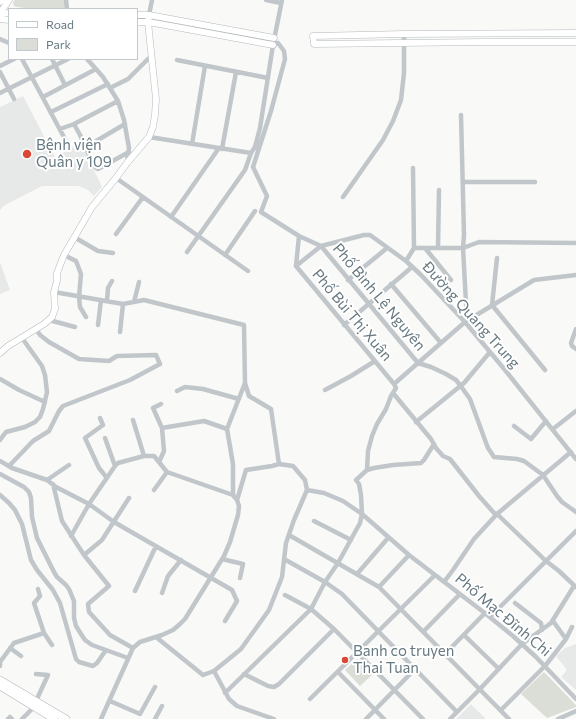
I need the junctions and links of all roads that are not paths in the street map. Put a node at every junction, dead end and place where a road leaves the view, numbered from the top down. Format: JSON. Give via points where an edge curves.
{"nodes":[{"id":1,"x":9,"y":0,"type":"edge"},
{"id":2,"x":152,"y":0,"type":"edge"},
{"id":3,"x":266,"y":0,"type":"edge"},
{"id":4,"x":281,"y":1,"type":"edge"},
{"id":5,"x":0,"y":13,"type":"edge"},
{"id":6,"x":138,"y":15,"type":"edge"},
{"id":7,"x":149,"y":15,"type":"junction"},
{"id":8,"x":138,"y":22,"type":"edge"},
{"id":9,"x":148,"y":22,"type":"junction"},
{"id":10,"x":576,"y":33,"type":"edge"},
{"id":11,"x":404,"y":34,"type":"junction"},
{"id":12,"x":275,"y":42,"type":"junction"},
{"id":13,"x":576,"y":42,"type":"edge"},
{"id":14,"x":404,"y":43,"type":"junction"},
{"id":15,"x":152,"y":56,"type":"junction"},
{"id":16,"x":12,"y":60,"type":"edge"},
{"id":17,"x":23,"y":60,"type":"edge"},
{"id":18,"x":52,"y":60,"type":"edge"},
{"id":19,"x":66,"y":60,"type":"edge"},
{"id":20,"x":88,"y":60,"type":"edge"},
{"id":21,"x":177,"y":60,"type":"dead end"},
{"id":22,"x":0,"y":66,"type":"edge"},
{"id":23,"x":55,"y":66,"type":"junction"},
{"id":24,"x":205,"y":66,"type":"junction"},
{"id":25,"x":96,"y":69,"type":"junction"},
{"id":26,"x":0,"y":72,"type":"edge"},
{"id":27,"x":236,"y":72,"type":"junction"},
{"id":28,"x":33,"y":78,"type":"junction"},
{"id":29,"x":268,"y":78,"type":"junction"},
{"id":30,"x":65,"y":85,"type":"junction"},
{"id":31,"x":109,"y":86,"type":"junction"},
{"id":32,"x":9,"y":89,"type":"junction"},
{"id":33,"x":0,"y":93,"type":"edge"},
{"id":34,"x":43,"y":97,"type":"junction"},
{"id":35,"x":14,"y":99,"type":"dead end"},
{"id":36,"x":118,"y":101,"type":"junction"},
{"id":37,"x":51,"y":112,"type":"junction"},
{"id":38,"x":460,"y":115,"type":"dead end"},
{"id":39,"x":74,"y":124,"type":"junction"},
{"id":40,"x":125,"y":124,"type":"junction"},
{"id":41,"x":60,"y":129,"type":"junction"},
{"id":42,"x":149,"y":137,"type":"junction"},
{"id":43,"x":65,"y":139,"type":"dead end"},
{"id":44,"x":192,"y":144,"type":"junction"},
{"id":45,"x":86,"y":147,"type":"junction"},
{"id":46,"x":221,"y":149,"type":"junction"},
{"id":47,"x":129,"y":152,"type":"junction"},
{"id":48,"x":251,"y":153,"type":"junction"},
{"id":49,"x":127,"y":163,"type":"junction"},
{"id":50,"x":412,"y":168,"type":"dead end"},
{"id":51,"x":116,"y":178,"type":"junction"},
{"id":52,"x":463,"y":182,"type":"junction"},
{"id":53,"x":535,"y":182,"type":"dead end"},
{"id":54,"x":439,"y":190,"type":"dead end"},
{"id":55,"x":143,"y":197,"type":"junction"},
{"id":56,"x":342,"y":197,"type":"dead end"},
{"id":57,"x":255,"y":212,"type":"dead end"},
{"id":58,"x":171,"y":217,"type":"junction"},
{"id":59,"x":116,"y":234,"type":"dead end"},
{"id":60,"x":198,"y":236,"type":"junction"},
{"id":61,"x":299,"y":236,"type":"junction"},
{"id":62,"x":74,"y":237,"type":"junction"},
{"id":63,"x":576,"y":243,"type":"edge"},
{"id":64,"x":321,"y":246,"type":"junction"},
{"id":65,"x":388,"y":248,"type":"junction"},
{"id":66,"x":414,"y":248,"type":"junction"},
{"id":67,"x":425,"y":248,"type":"junction"},
{"id":68,"x":438,"y":248,"type":"junction"},
{"id":69,"x":463,"y":248,"type":"junction"},
{"id":70,"x":187,"y":252,"type":"dead end"},
{"id":71,"x":113,"y":253,"type":"dead end"},
{"id":72,"x":225,"y":255,"type":"junction"},
{"id":73,"x":64,"y":256,"type":"junction"},
{"id":74,"x":497,"y":258,"type":"dead end"},
{"id":75,"x":406,"y":261,"type":"junction"},
{"id":76,"x":296,"y":266,"type":"junction"},
{"id":77,"x":412,"y":267,"type":"junction"},
{"id":78,"x":248,"y":271,"type":"dead end"},
{"id":79,"x":576,"y":275,"type":"edge"},
{"id":80,"x":348,"y":280,"type":"junction"},
{"id":81,"x":451,"y":280,"type":"dead end"},
{"id":82,"x":112,"y":281,"type":"dead end"},
{"id":83,"x":139,"y":282,"type":"dead end"},
{"id":84,"x":391,"y":284,"type":"junction"},
{"id":85,"x":54,"y":292,"type":"junction"},
{"id":86,"x":79,"y":296,"type":"junction"},
{"id":87,"x":101,"y":300,"type":"junction"},
{"id":88,"x":107,"y":301,"type":"junction"},
{"id":89,"x":134,"y":302,"type":"junction"},
{"id":90,"x":123,"y":304,"type":"junction"},
{"id":91,"x":368,"y":304,"type":"junction"},
{"id":92,"x":492,"y":305,"type":"junction"},
{"id":93,"x":86,"y":317,"type":"dead end"},
{"id":94,"x":49,"y":320,"type":"junction"},
{"id":95,"x":466,"y":322,"type":"junction"},
{"id":96,"x":344,"y":324,"type":"junction"},
{"id":97,"x":98,"y":325,"type":"dead end"},
{"id":98,"x":75,"y":327,"type":"dead end"},
{"id":99,"x":36,"y":329,"type":"junction"},
{"id":100,"x":576,"y":329,"type":"edge"},
{"id":101,"x":120,"y":332,"type":"dead end"},
{"id":102,"x":22,"y":338,"type":"junction"},
{"id":103,"x":441,"y":343,"type":"junction"},
{"id":104,"x":576,"y":349,"type":"edge"},
{"id":105,"x":490,"y":352,"type":"junction"},
{"id":106,"x":0,"y":353,"type":"edge"},
{"id":107,"x":375,"y":361,"type":"junction"},
{"id":108,"x":418,"y":363,"type":"junction"},
{"id":109,"x":545,"y":370,"type":"dead end"},
{"id":110,"x":0,"y":379,"type":"edge"},
{"id":111,"x":245,"y":383,"type":"junction"},
{"id":112,"x":394,"y":384,"type":"junction"},
{"id":113,"x":460,"y":385,"type":"junction"},
{"id":114,"x":325,"y":390,"type":"dead end"},
{"id":115,"x":177,"y":391,"type":"dead end"},
{"id":116,"x":242,"y":392,"type":"junction"},
{"id":117,"x":393,"y":393,"type":"junction"},
{"id":118,"x":249,"y":396,"type":"junction"},
{"id":119,"x":240,"y":399,"type":"junction"},
{"id":120,"x":45,"y":402,"type":"junction"},
{"id":121,"x":161,"y":404,"type":"dead end"},
{"id":122,"x":576,"y":411,"type":"edge"},
{"id":123,"x":100,"y":418,"type":"dead end"},
{"id":124,"x":134,"y":420,"type":"dead end"},
{"id":125,"x":546,"y":421,"type":"junction"},
{"id":126,"x":416,"y":422,"type":"junction"},
{"id":127,"x":514,"y":426,"type":"dead end"},
{"id":128,"x":162,"y":428,"type":"junction"},
{"id":129,"x":227,"y":429,"type":"junction"},
{"id":130,"x":552,"y":429,"type":"junction"},
{"id":131,"x":105,"y":438,"type":"dead end"},
{"id":132,"x":0,"y":440,"type":"edge"},
{"id":133,"x":434,"y":444,"type":"junction"},
{"id":134,"x":570,"y":452,"type":"junction"},
{"id":135,"x":144,"y":456,"type":"junction"},
{"id":136,"x":576,"y":459,"type":"edge"},
{"id":137,"x":159,"y":462,"type":"junction"},
{"id":138,"x":1,"y":463,"type":"edge"},
{"id":139,"x":279,"y":464,"type":"junction"},
{"id":140,"x":68,"y":465,"type":"dead end"},
{"id":141,"x":9,"y":466,"type":"junction"},
{"id":142,"x":115,"y":466,"type":"junction"},
{"id":143,"x":367,"y":470,"type":"junction"},
{"id":144,"x":167,"y":472,"type":"junction"},
{"id":145,"x":0,"y":474,"type":"edge"},
{"id":146,"x":543,"y":475,"type":"junction"},
{"id":147,"x":107,"y":478,"type":"junction"},
{"id":148,"x":47,"y":480,"type":"junction"},
{"id":149,"x":53,"y":484,"type":"junction"},
{"id":150,"x":154,"y":490,"type":"dead end"},
{"id":151,"x":307,"y":490,"type":"junction"},
{"id":152,"x":0,"y":496,"type":"edge"},
{"id":153,"x":233,"y":496,"type":"junction"},
{"id":154,"x":129,"y":498,"type":"dead end"},
{"id":155,"x":237,"y":500,"type":"junction"},
{"id":156,"x":89,"y":504,"type":"junction"},
{"id":157,"x":576,"y":512,"type":"edge"},
{"id":158,"x":362,"y":514,"type":"junction"},
{"id":159,"x":497,"y":514,"type":"junction"},
{"id":160,"x":314,"y":521,"type":"dead end"},
{"id":161,"x":114,"y":522,"type":"junction"},
{"id":162,"x":576,"y":531,"type":"edge"},
{"id":163,"x":289,"y":534,"type":"junction"},
{"id":164,"x":71,"y":536,"type":"junction"},
{"id":165,"x":388,"y":538,"type":"junction"},
{"id":166,"x":351,"y":540,"type":"junction"},
{"id":167,"x":156,"y":546,"type":"junction"},
{"id":168,"x":84,"y":555,"type":"junction"},
{"id":169,"x":409,"y":556,"type":"junction"},
{"id":170,"x":222,"y":559,"type":"junction"},
{"id":171,"x":284,"y":559,"type":"junction"},
{"id":172,"x":181,"y":560,"type":"junction"},
{"id":173,"x":546,"y":561,"type":"junction"},
{"id":174,"x":338,"y":563,"type":"junction"},
{"id":175,"x":357,"y":574,"type":"junction"},
{"id":176,"x":435,"y":574,"type":"junction"},
{"id":177,"x":210,"y":577,"type":"junction"},
{"id":178,"x":240,"y":578,"type":"dead end"},
{"id":179,"x":325,"y":582,"type":"junction"},
{"id":180,"x":444,"y":582,"type":"junction"},
{"id":181,"x":575,"y":586,"type":"edge"},
{"id":182,"x":379,"y":587,"type":"junction"},
{"id":183,"x":38,"y":590,"type":"dead end"},
{"id":184,"x":135,"y":591,"type":"dead end"},
{"id":185,"x":162,"y":593,"type":"dead end"},
{"id":186,"x":460,"y":594,"type":"junction"},
{"id":187,"x":285,"y":595,"type":"dead end"},
{"id":188,"x":516,"y":603,"type":"dead end"},
{"id":189,"x":311,"y":609,"type":"junction"},
{"id":190,"x":400,"y":609,"type":"junction"},
{"id":191,"x":485,"y":613,"type":"junction"},
{"id":192,"x":490,"y":617,"type":"junction"},
{"id":193,"x":225,"y":621,"type":"dead end"},
{"id":194,"x":553,"y":621,"type":"junction"},
{"id":195,"x":572,"y":627,"type":"dead end"},
{"id":196,"x":334,"y":629,"type":"junction"},
{"id":197,"x":542,"y":630,"type":"junction"},
{"id":198,"x":378,"y":631,"type":"junction"},
{"id":199,"x":423,"y":632,"type":"junction"},
{"id":200,"x":44,"y":633,"type":"junction"},
{"id":201,"x":464,"y":635,"type":"junction"},
{"id":202,"x":156,"y":637,"type":"junction"},
{"id":203,"x":566,"y":639,"type":"junction"},
{"id":204,"x":522,"y":644,"type":"junction"},
{"id":205,"x":52,"y":645,"type":"dead end"},
{"id":206,"x":10,"y":648,"type":"junction"},
{"id":207,"x":133,"y":648,"type":"junction"},
{"id":208,"x":106,"y":650,"type":"junction"},
{"id":209,"x":357,"y":652,"type":"junction"},
{"id":210,"x":445,"y":654,"type":"junction"},
{"id":211,"x":21,"y":656,"type":"dead end"},
{"id":212,"x":128,"y":658,"type":"junction"},
{"id":213,"x":0,"y":665,"type":"edge"},
{"id":214,"x":545,"y":666,"type":"junction"},
{"id":215,"x":415,"y":669,"type":"junction"},
{"id":216,"x":499,"y":669,"type":"junction"},
{"id":217,"x":214,"y":671,"type":"junction"},
{"id":218,"x":338,"y":672,"type":"junction"},
{"id":219,"x":36,"y":674,"type":"dead end"},
{"id":220,"x":244,"y":674,"type":"junction"},
{"id":221,"x":0,"y":680,"type":"edge"},
{"id":222,"x":0,"y":686,"type":"edge"},
{"id":223,"x":155,"y":687,"type":"dead end"},
{"id":224,"x":480,"y":689,"type":"junction"},
{"id":225,"x":395,"y":690,"type":"junction"},
{"id":226,"x":225,"y":692,"type":"junction"},
{"id":227,"x":310,"y":699,"type":"dead end"},
{"id":228,"x":576,"y":699,"type":"edge"},
{"id":229,"x":110,"y":701,"type":"junction"},
{"id":230,"x":35,"y":704,"type":"junction"},
{"id":231,"x":162,"y":706,"type":"dead end"},
{"id":232,"x":375,"y":710,"type":"junction"},
{"id":233,"x":501,"y":710,"type":"junction"},
{"id":234,"x":576,"y":711,"type":"edge"},
{"id":235,"x":457,"y":712,"type":"junction"},
{"id":236,"x":270,"y":718,"type":"edge"},
{"id":237,"x":8,"y":719,"type":"edge"},
{"id":238,"x":12,"y":719,"type":"edge"},
{"id":239,"x":22,"y":719,"type":"edge"},
{"id":240,"x":54,"y":719,"type":"edge"},
{"id":241,"x":66,"y":719,"type":"edge"},
{"id":242,"x":101,"y":719,"type":"edge"},
{"id":243,"x":155,"y":719,"type":"edge"},
{"id":244,"x":366,"y":719,"type":"edge"},
{"id":245,"x":384,"y":719,"type":"edge"},
{"id":246,"x":423,"y":719,"type":"edge"},
{"id":247,"x":450,"y":719,"type":"edge"},
{"id":248,"x":509,"y":719,"type":"edge"},
{"id":249,"x":558,"y":719,"type":"edge"}],
"edges":[{"from":1,"to":5,"type":"street"},
{"from":2,"to":7,"type":"street"},
{"from":3,"to":4,"type":"street"},
{"from":4,"to":12,"type":"street"},
{"from":6,"to":7,"type":"street"},
{"from":7,"to":9,"type":"street"},
{"from":7,"to":12,"type":"street"},
{"from":8,"to":9,"type":"street"},
{"from":9,"to":12,"type":"street"},
{"from":9,"to":15,"type":"street"},
{"from":10,"to":11,"type":"street"},
{"from":11,"to":14,"type":"street"},
{"from":11,"to":14,"type":"street","via":[[313,36],[314,44]]},
{"from":12,"to":29,"type":"street"},
{"from":12,"to":61,"type":"street","via":[[284,51],[285,59],[253,167],[267,196],[261,212]]},
{"from":13,"to":14,"type":"street"},
{"from":14,"to":56,"type":"street","via":[[401,100],[393,121],[384,140]]},
{"from":15,"to":31,"type":"street","via":[[128,79]]},
{"from":15,"to":42,"type":"street","via":[[156,100],[153,127]]},
{"from":16,"to":22,"type":"street"},
{"from":17,"to":28,"type":"street"},
{"from":18,"to":23,"type":"street"},
{"from":19,"to":23,"type":"street"},
{"from":20,"to":25,"type":"street"},
{"from":21,"to":24,"type":"street"},
{"from":23,"to":28,"type":"street"},
{"from":23,"to":30,"type":"street"},
{"from":24,"to":27,"type":"street"},
{"from":24,"to":44,"type":"street"},
{"from":25,"to":30,"type":"street"},
{"from":25,"to":31,"type":"street"},
{"from":26,"to":32,"type":"street"},
{"from":27,"to":29,"type":"street"},
{"from":27,"to":46,"type":"street"},
{"from":28,"to":32,"type":"street"},
{"from":28,"to":34,"type":"street"},
{"from":29,"to":48,"type":"street","via":[[260,128]]},
{"from":30,"to":34,"type":"street"},
{"from":31,"to":36,"type":"street"},
{"from":31,"to":37,"type":"street"},
{"from":32,"to":33,"type":"street"},
{"from":32,"to":35,"type":"street"},
{"from":34,"to":37,"type":"street"},
{"from":36,"to":39,"type":"street"},
{"from":36,"to":40,"type":"street"},
{"from":37,"to":41,"type":"street"},
{"from":38,"to":52,"type":"street"},
{"from":39,"to":41,"type":"street"},
{"from":39,"to":45,"type":"street"},
{"from":40,"to":45,"type":"street"},
{"from":40,"to":47,"type":"street"},
{"from":41,"to":43,"type":"street"},
{"from":42,"to":44,"type":"street"},
{"from":42,"to":49,"type":"street"},
{"from":44,"to":46,"type":"street"},
{"from":45,"to":47,"type":"street","via":[[94,166],[98,169]]},
{"from":46,"to":48,"type":"street"},
{"from":46,"to":58,"type":"street"},
{"from":47,"to":49,"type":"street"},
{"from":48,"to":60,"type":"street","via":[[245,170]]},
{"from":49,"to":51,"type":"street"},
{"from":50,"to":66,"type":"street"},
{"from":51,"to":55,"type":"street"},
{"from":51,"to":62,"type":"street","via":[[92,207]]},
{"from":52,"to":53,"type":"street"},
{"from":52,"to":69,"type":"street"},
{"from":54,"to":68,"type":"street"},
{"from":55,"to":58,"type":"street"},
{"from":55,"to":59,"type":"street"},
{"from":57,"to":72,"type":"street"},
{"from":58,"to":60,"type":"street"},
{"from":60,"to":70,"type":"street"},
{"from":60,"to":72,"type":"street"},
{"from":61,"to":64,"type":"street"},
{"from":61,"to":76,"type":"street"},
{"from":62,"to":71,"type":"street","via":[[98,251]]},
{"from":62,"to":73,"type":"street"},
{"from":63,"to":69,"type":"street","via":[[479,242]]},
{"from":64,"to":65,"type":"street","name":"Đường Quang Trung","via":[[370,235]]},
{"from":64,"to":76,"type":"street","name":"Phố Bùi Thị Xuân"},
{"from":64,"to":80,"type":"street","name":"Phố Bình Lệ Nguyên"},
{"from":65,"to":75,"type":"street","name":"Đường Quang Trung"},
{"from":65,"to":80,"type":"street"},
{"from":66,"to":67,"type":"street"},
{"from":66,"to":75,"type":"street"},
{"from":67,"to":68,"type":"street"},
{"from":67,"to":81,"type":"street"},
{"from":68,"to":69,"type":"street"},
{"from":69,"to":95,"type":"street"},
{"from":72,"to":78,"type":"street"},
{"from":73,"to":85,"type":"street","via":[[57,273]]},
{"from":73,"to":86,"type":"street","via":[[76,261],[81,274]]},
{"from":74,"to":92,"type":"street"},
{"from":75,"to":77,"type":"street","name":"Đường Quang Trung"},
{"from":76,"to":96,"type":"street","name":"Phố Bùi Thị Xuân"},
{"from":77,"to":84,"type":"street"},
{"from":77,"to":95,"type":"street","name":"Đường Quang Trung"},
{"from":79,"to":92,"type":"street","via":[[534,280]]},
{"from":80,"to":91,"type":"street","name":"Phố Bình Lệ Nguyên"},
{"from":82,"to":88,"type":"street","via":[[108,288]]},
{"from":83,"to":89,"type":"street"},
{"from":84,"to":91,"type":"street"},
{"from":84,"to":103,"type":"street"},
{"from":85,"to":86,"type":"street"},
{"from":85,"to":94,"type":"street","via":[[55,309]]},
{"from":86,"to":87,"type":"street"},
{"from":86,"to":93,"type":"street","via":[[80,307]]},
{"from":87,"to":88,"type":"street"},
{"from":87,"to":97,"type":"street"},
{"from":88,"to":90,"type":"street"},
{"from":89,"to":90,"type":"street"},
{"from":89,"to":111,"type":"street","via":[[144,300],[244,325]]},
{"from":90,"to":101,"type":"street"},
{"from":91,"to":96,"type":"street"},
{"from":91,"to":108,"type":"street","name":"Phố Bình Lệ Nguyên"},
{"from":92,"to":95,"type":"street"},
{"from":92,"to":109,"type":"street"},
{"from":94,"to":98,"type":"street"},
{"from":94,"to":99,"type":"street"},
{"from":95,"to":103,"type":"street"},
{"from":95,"to":105,"type":"street","name":"Đường Quang Trung"},
{"from":96,"to":107,"type":"street","name":"Phố Bùi Thị Xuân"},
{"from":99,"to":102,"type":"street"},
{"from":99,"to":141,"type":"street","via":[[49,342],[79,360],[109,361],[117,356],[156,355],[160,364],[130,380],[63,406],[49,431],[33,441]]},
{"from":100,"to":104,"type":"street","via":[[571,343]]},
{"from":102,"to":106,"type":"street"},
{"from":102,"to":120,"type":"street","via":[[42,366],[47,392]]},
{"from":103,"to":108,"type":"street"},
{"from":105,"to":113,"type":"street"},
{"from":105,"to":125,"type":"street","name":"Đường Quang Trung"},
{"from":107,"to":112,"type":"street","name":"Phố Bùi Thị Xuân"},
{"from":107,"to":114,"type":"street"},
{"from":108,"to":112,"type":"street"},
{"from":108,"to":113,"type":"street","via":[[446,374]]},
{"from":110,"to":120,"type":"street"},
{"from":111,"to":116,"type":"street"},
{"from":111,"to":118,"type":"street"},
{"from":112,"to":117,"type":"street","via":[[396,388]]},
{"from":113,"to":126,"type":"street"},
{"from":113,"to":146,"type":"street","via":[[470,399],[488,448],[494,457],[524,461]]},
{"from":115,"to":119,"type":"street","via":[[185,387],[197,388]]},
{"from":116,"to":118,"type":"street"},
{"from":116,"to":119,"type":"street"},
{"from":117,"to":126,"type":"street"},
{"from":117,"to":143,"type":"street","via":[[372,436]]},
{"from":118,"to":139,"type":"street","via":[[271,409]]},
{"from":119,"to":129,"type":"street"},
{"from":120,"to":132,"type":"street","via":[[36,422],[6,432]]},
{"from":121,"to":128,"type":"street","via":[[153,408]]},
{"from":122,"to":130,"type":"street"},
{"from":123,"to":147,"type":"street","via":[[103,425],[85,438],[99,468]]},
{"from":124,"to":135,"type":"street"},
{"from":125,"to":127,"type":"street","via":[[531,439]]},
{"from":125,"to":130,"type":"street","name":"Đường Quang Trung"},
{"from":126,"to":133,"type":"street"},
{"from":128,"to":129,"type":"street","via":[[204,421]]},
{"from":128,"to":137,"type":"street","via":[[164,451]]},
{"from":129,"to":153,"type":"street","via":[[233,464]]},
{"from":130,"to":134,"type":"street","name":"Đường Quang Trung"},
{"from":131,"to":142,"type":"street"},
{"from":133,"to":143,"type":"street","via":[[421,463]]},
{"from":133,"to":159,"type":"street"},
{"from":134,"to":136,"type":"street","name":"Đường Quang Trung"},
{"from":134,"to":146,"type":"street"},
{"from":135,"to":137,"type":"street","via":[[154,456]]},
{"from":135,"to":142,"type":"street"},
{"from":137,"to":144,"type":"street"},
{"from":138,"to":141,"type":"street"},
{"from":139,"to":151,"type":"street","via":[[293,466],[305,480]]},
{"from":139,"to":155,"type":"street","via":[[246,470]]},
{"from":140,"to":148,"type":"street"},
{"from":141,"to":148,"type":"street"},
{"from":142,"to":147,"type":"street"},
{"from":143,"to":158,"type":"street","via":[[356,480],[361,495]]},
{"from":144,"to":150,"type":"street"},
{"from":144,"to":153,"type":"street"},
{"from":145,"to":208,"type":"street","via":[[29,492],[37,538],[55,575],[69,589],[74,601],[76,626],[89,643]]},
{"from":146,"to":157,"type":"street","via":[[562,502]]},
{"from":146,"to":159,"type":"street"},
{"from":147,"to":156,"type":"street"},
{"from":148,"to":149,"type":"street"},
{"from":149,"to":156,"type":"street"},
{"from":149,"to":164,"type":"street","via":[[62,521]]},
{"from":151,"to":158,"type":"street","via":[[324,493],[343,501]]},
{"from":151,"to":163,"type":"street"},
{"from":152,"to":208,"type":"street","via":[[18,515],[31,560],[60,603],[76,659],[93,666]]},
{"from":153,"to":155,"type":"street"},
{"from":154,"to":161,"type":"street"},
{"from":155,"to":170,"type":"street","via":[[238,515]]},
{"from":156,"to":161,"type":"street"},
{"from":156,"to":164,"type":"street"},
{"from":158,"to":165,"type":"street","name":"Phố Mạc Đĩnh Chi"},
{"from":158,"to":166,"type":"street"},
{"from":159,"to":173,"type":"street"},
{"from":159,"to":180,"type":"street","via":[[474,539]]},
{"from":160,"to":166,"type":"street"},
{"from":161,"to":167,"type":"street"},
{"from":161,"to":168,"type":"street","via":[[102,540]]},
{"from":162,"to":173,"type":"street"},
{"from":163,"to":171,"type":"street"},
{"from":163,"to":174,"type":"street"},
{"from":164,"to":168,"type":"street"},
{"from":165,"to":169,"type":"street","name":"Phố Mạc Đĩnh Chi"},
{"from":165,"to":175,"type":"street"},
{"from":166,"to":174,"type":"street"},
{"from":167,"to":172,"type":"street"},
{"from":167,"to":184,"type":"street"},
{"from":168,"to":207,"type":"street","via":[[109,586],[88,604],[89,612],[110,635]]},
{"from":169,"to":176,"type":"street","name":"Phố Mạc Đĩnh Chi"},
{"from":169,"to":182,"type":"street"},
{"from":170,"to":177,"type":"street"},
{"from":170,"to":178,"type":"street","via":[[243,564]]},
{"from":171,"to":179,"type":"street"},
{"from":171,"to":217,"type":"street","via":[[282,577],[268,610],[241,649]]},
{"from":172,"to":177,"type":"street"},
{"from":172,"to":185,"type":"street","via":[[168,576]]},
{"from":173,"to":181,"type":"street"},
{"from":173,"to":192,"type":"street"},
{"from":174,"to":175,"type":"street"},
{"from":174,"to":179,"type":"street"},
{"from":175,"to":182,"type":"street"},
{"from":176,"to":180,"type":"street","name":"Phố Mạc Đĩnh Chi"},
{"from":176,"to":190,"type":"street"},
{"from":177,"to":193,"type":"street","via":[[232,590],[237,601]]},
{"from":177,"to":202,"type":"street","via":[[185,619],[173,630]]},
{"from":179,"to":189,"type":"street"},
{"from":179,"to":198,"type":"street","via":[[342,594]]},
{"from":180,"to":186,"type":"street","name":"Phố Mạc Đĩnh Chi"},
{"from":181,"to":194,"type":"street"},
{"from":182,"to":190,"type":"street"},
{"from":183,"to":200,"type":"street","via":[[40,596],[34,603]]},
{"from":186,"to":191,"type":"street","name":"Phố Mạc Đĩnh Chi"},
{"from":186,"to":199,"type":"street"},
{"from":187,"to":189,"type":"street"},
{"from":188,"to":197,"type":"street","via":[[541,623]]},
{"from":189,"to":196,"type":"street"},
{"from":189,"to":220,"type":"street"},
{"from":190,"to":198,"type":"street"},
{"from":190,"to":199,"type":"street"},
{"from":191,"to":192,"type":"street","name":"Phố Mạc Đĩnh Chi"},
{"from":191,"to":201,"type":"street"},
{"from":192,"to":204,"type":"street","name":"Phố Mạc Đĩnh Chi"},
{"from":194,"to":197,"type":"street"},
{"from":194,"to":203,"type":"street"},
{"from":195,"to":203,"type":"street"},
{"from":196,"to":209,"type":"street"},
{"from":196,"to":220,"type":"street","via":[[279,684],[268,686]]},
{"from":197,"to":204,"type":"street"},
{"from":198,"to":209,"type":"street"},
{"from":198,"to":215,"type":"street"},
{"from":199,"to":210,"type":"street"},
{"from":200,"to":205,"type":"street"},
{"from":200,"to":206,"type":"street","via":[[14,643]]},
{"from":201,"to":210,"type":"street"},
{"from":201,"to":216,"type":"street"},
{"from":202,"to":207,"type":"street","via":[[140,642]]},
{"from":202,"to":217,"type":"street","via":[[203,675]]},
{"from":203,"to":214,"type":"street"},
{"from":204,"to":214,"type":"street","name":"Phố Mạc Đĩnh Chi"},
{"from":204,"to":216,"type":"street"},
{"from":206,"to":211,"type":"street"},
{"from":206,"to":213,"type":"street"},
{"from":207,"to":212,"type":"street"},
{"from":208,"to":212,"type":"street"},
{"from":209,"to":218,"type":"street"},
{"from":209,"to":225,"type":"street"},
{"from":210,"to":224,"type":"street"},
{"from":212,"to":229,"type":"street"},
{"from":214,"to":228,"type":"street","name":"Phố Mạc Đĩnh Chi"},
{"from":214,"to":233,"type":"street"},
{"from":215,"to":225,"type":"street"},
{"from":215,"to":235,"type":"street"},
{"from":216,"to":224,"type":"street"},
{"from":217,"to":226,"type":"street"},
{"from":218,"to":227,"type":"street"},
{"from":218,"to":232,"type":"street"},
{"from":219,"to":230,"type":"street","via":[[48,675]]},
{"from":220,"to":226,"type":"street"},
{"from":221,"to":230,"type":"main road"},
{"from":222,"to":230,"type":"main road"},
{"from":223,"to":229,"type":"street","via":[[140,714]]},
{"from":224,"to":233,"type":"street"},
{"from":224,"to":235,"type":"street"},
{"from":225,"to":232,"type":"street"},
{"from":225,"to":246,"type":"street"},
{"from":226,"to":236,"type":"street","via":[[237,706]]},
{"from":229,"to":242,"type":"street"},
{"from":230,"to":239,"type":"street"},
{"from":230,"to":240,"type":"main road"},
{"from":230,"to":241,"type":"main road"},
{"from":231,"to":243,"type":"street"},
{"from":232,"to":244,"type":"street"},
{"from":232,"to":245,"type":"street"},
{"from":233,"to":248,"type":"street"},
{"from":234,"to":249,"type":"street"},
{"from":235,"to":247,"type":"street"},
{"from":237,"to":238,"type":"street"}]}
